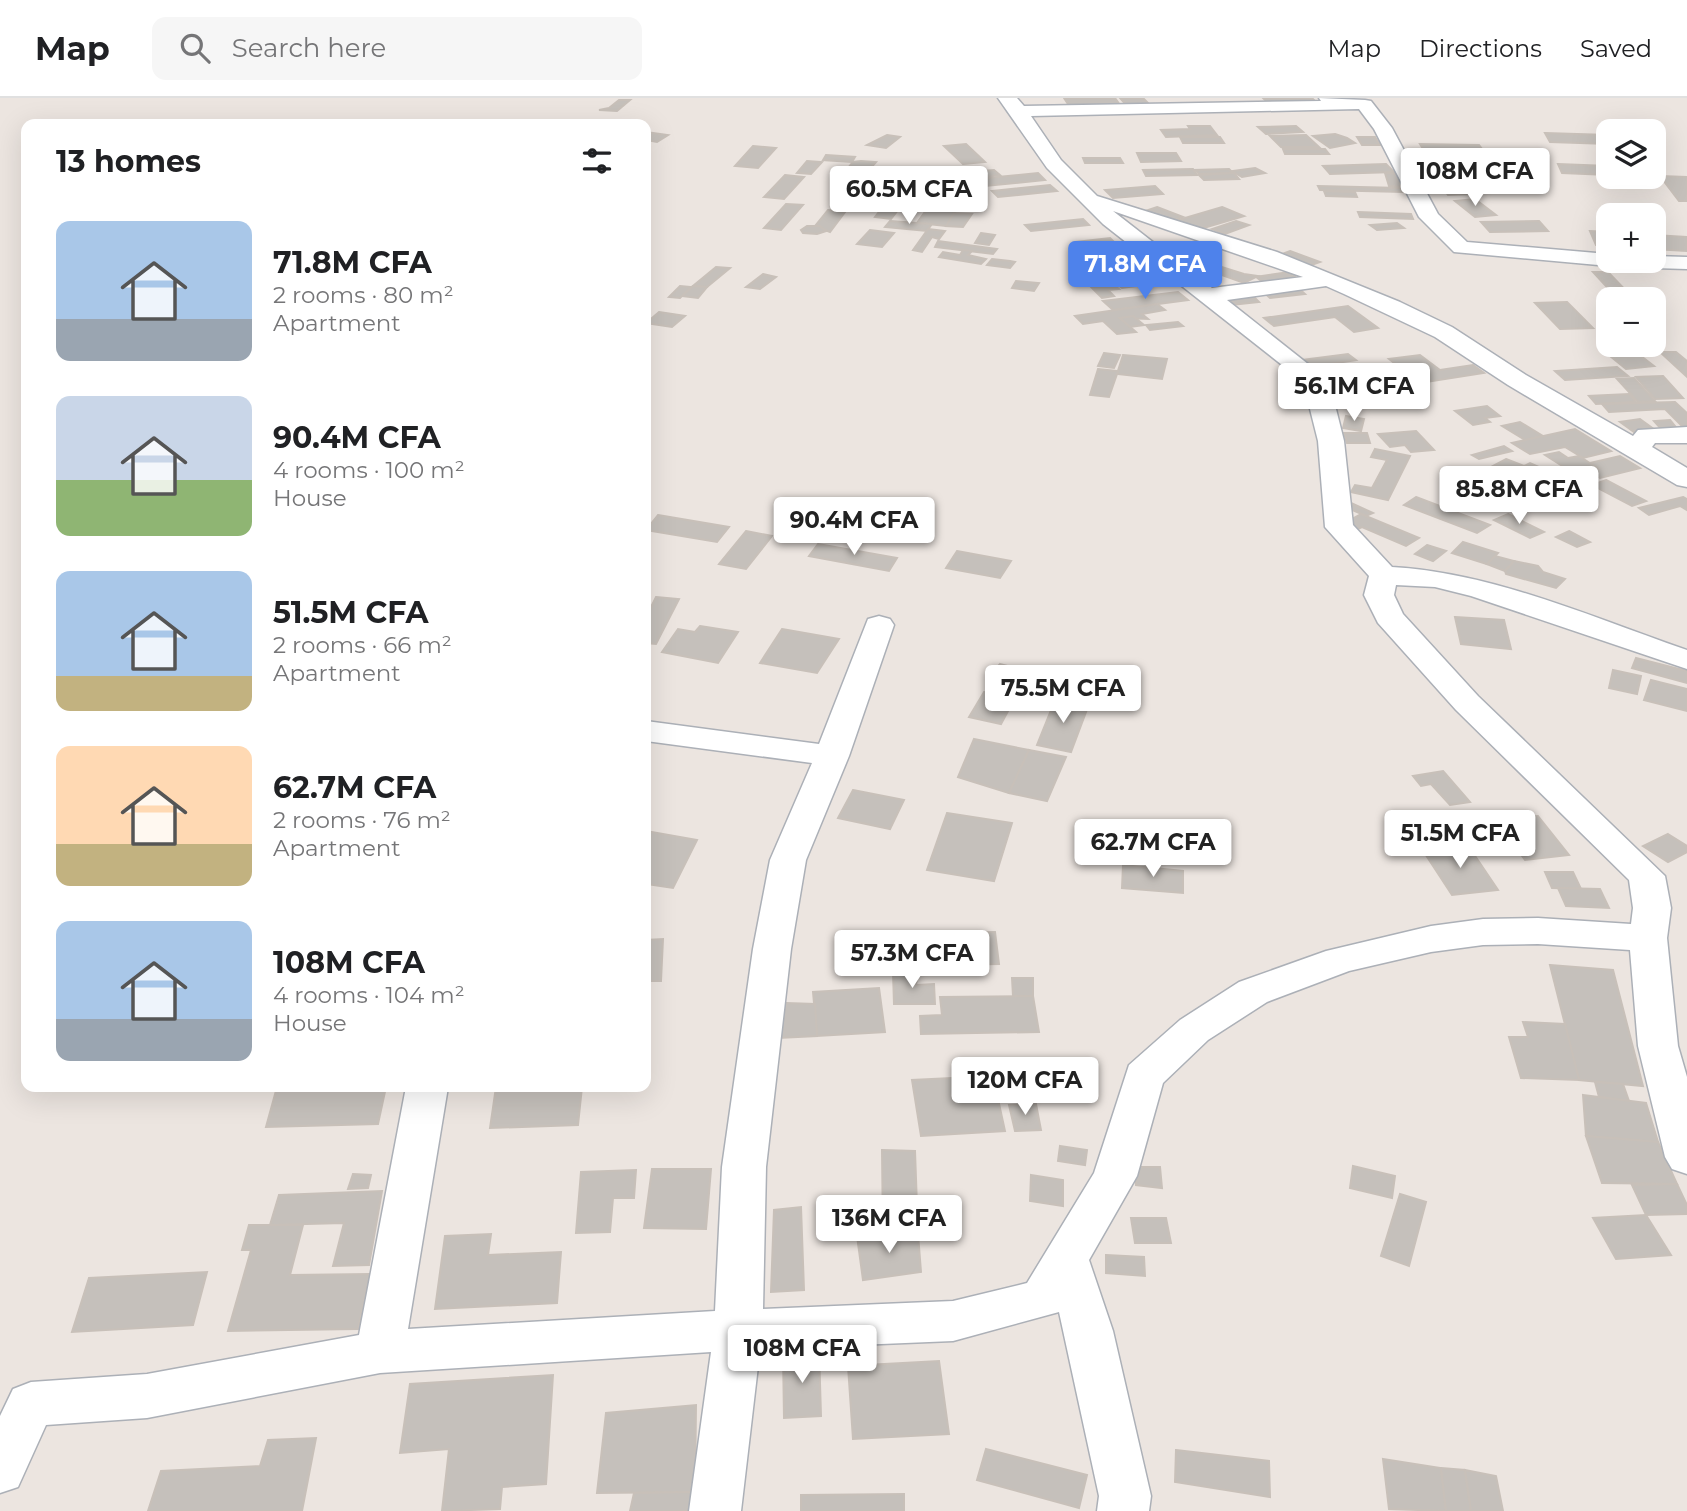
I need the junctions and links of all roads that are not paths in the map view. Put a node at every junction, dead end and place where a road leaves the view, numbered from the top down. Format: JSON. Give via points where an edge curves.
{"nodes":[{"id":1,"x":1328,"y":98,"type":"edge"},
{"id":2,"x":1364,"y":102,"type":"edge"},
{"id":3,"x":1013,"y":104,"type":"edge"},
{"id":4,"x":1090,"y":198,"type":"junction"},
{"id":5,"x":1596,"y":259,"type":"edge"},
{"id":6,"x":1666,"y":262,"type":"edge"},
{"id":7,"x":1687,"y":263,"type":"edge"},
{"id":8,"x":1327,"y":281,"type":"junction"},
{"id":9,"x":1210,"y":295,"type":"junction"},
{"id":10,"x":1687,"y":435,"type":"edge"},
{"id":11,"x":1637,"y":450,"type":"junction"},
{"id":12,"x":1687,"y":479,"type":"edge"},
{"id":13,"x":1384,"y":575,"type":"junction"},
{"id":14,"x":879,"y":625,"type":"dead end"},
{"id":15,"x":1687,"y":660,"type":"edge"},
{"id":16,"x":651,"y":732,"type":"edge"},
{"id":17,"x":832,"y":755,"type":"junction"},
{"id":18,"x":1648,"y":938,"type":"junction"},
{"id":19,"x":426,"y":1092,"type":"edge"},
{"id":20,"x":1687,"y":1157,"type":"edge"},
{"id":21,"x":1066,"y":1259,"type":"junction"},
{"id":22,"x":738,"y":1331,"type":"junction"},
{"id":23,"x":380,"y":1352,"type":"junction"},
{"id":24,"x":0,"y":1470,"type":"edge"},
{"id":25,"x":715,"y":1511,"type":"edge"},
{"id":26,"x":1123,"y":1511,"type":"edge"}],
"edges":[{"from":1,"to":2,"type":"street"},
{"from":2,"to":3,"type":"street"},
{"from":2,"to":5,"type":"street","via":[[1383,128],[1429,217],[1461,248]]},
{"from":3,"to":4,"type":"street","via":[[1054,164]]},
{"from":4,"to":8,"type":"street"},
{"from":4,"to":9,"type":"street","via":[[1110,220]]},
{"from":6,"to":7,"type":"street"},
{"from":8,"to":9,"type":"street"},
{"from":8,"to":11,"type":"street","via":[[1432,326]]},
{"from":9,"to":13,"type":"street","via":[[1301,368],[1322,405],[1331,440],[1339,527]]},
{"from":10,"to":11,"type":"street","via":[[1647,435]]},
{"from":11,"to":12,"type":"street"},
{"from":13,"to":15,"type":"street","via":[[1435,578],[1481,589]]},
{"from":13,"to":18,"type":"street","via":[[1379,595],[1389,617],[1467,703],[1647,876],[1652,908]]},
{"from":14,"to":17,"type":"street"},
{"from":16,"to":17,"type":"street"},
{"from":17,"to":22,"type":"street","via":[[788,860],[772,949],[744,1167]]},
{"from":18,"to":20,"type":"street","via":[[1658,1046]]},
{"from":18,"to":21,"type":"street","via":[[1538,931],[1431,939],[1340,960],[1253,992],[1194,1030],[1144,1076],[1115,1176]]},
{"from":19,"to":23,"type":"street"},
{"from":21,"to":22,"type":"street","via":[[1042,1299],[953,1321]]},
{"from":21,"to":26,"type":"street","via":[[1089,1331],[1125,1496]]},
{"from":22,"to":23,"type":"street"},
{"from":22,"to":25,"type":"street"},
{"from":23,"to":24,"type":"street","via":[[147,1396],[31,1404]]}]}
